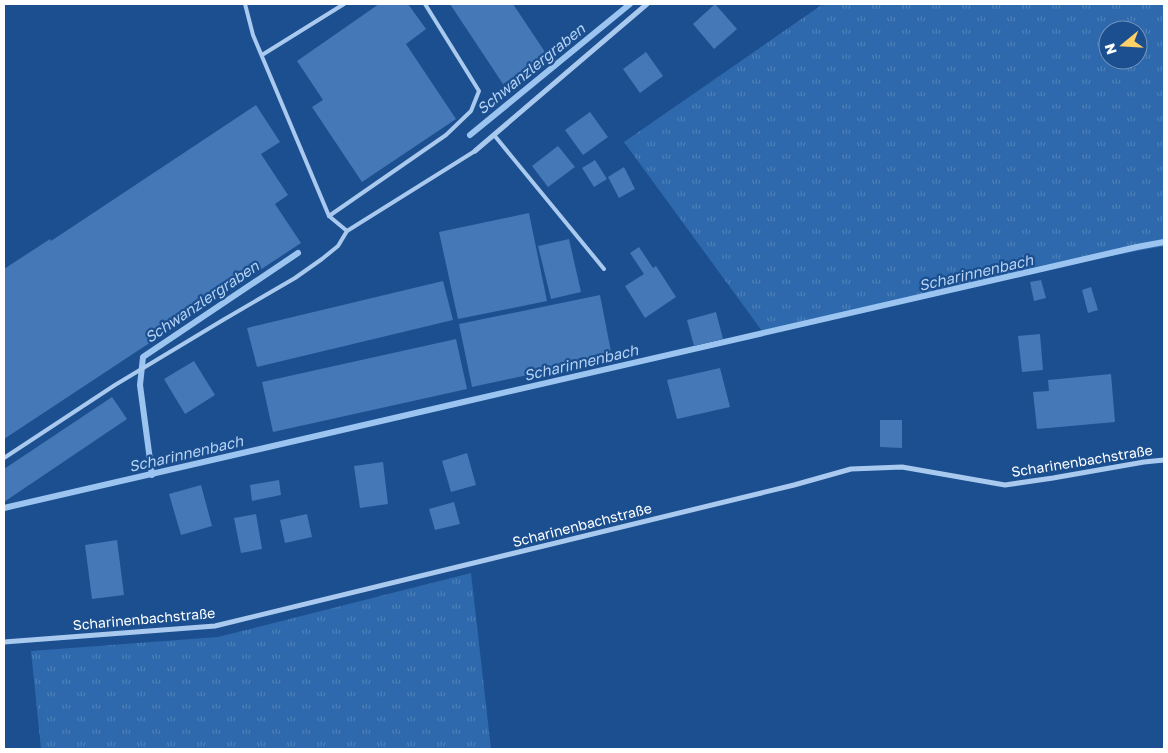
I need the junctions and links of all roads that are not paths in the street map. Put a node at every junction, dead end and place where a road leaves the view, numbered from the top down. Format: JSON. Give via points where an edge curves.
{"nodes":[{"id":1,"x":246,"y":4,"type":"edge"},
{"id":2,"x":344,"y":4,"type":"edge"},
{"id":3,"x":425,"y":4,"type":"edge"},
{"id":4,"x":647,"y":4,"type":"edge"},
{"id":5,"x":262,"y":55,"type":"junction"},
{"id":6,"x":494,"y":134,"type":"junction"},
{"id":7,"x":475,"y":151,"type":"joint"},
{"id":8,"x":329,"y":216,"type":"junction"},
{"id":9,"x":347,"y":230,"type":"junction"},
{"id":10,"x":604,"y":269,"type":"dead end"},
{"id":11,"x":4,"y":458,"type":"edge"},
{"id":12,"x":1164,"y":460,"type":"edge"},
{"id":13,"x":4,"y":642,"type":"edge"}],
"edges":[{"from":1,"to":5,"type":"lane","via":[[253,35]]},
{"from":2,"to":5,"type":"lane"},
{"from":3,"to":8,"type":"lane","via":[[479,91],[474,104],[446,135]]},
{"from":4,"to":6,"type":"street"},
{"from":5,"to":8,"type":"lane"},
{"from":6,"to":7,"type":"street"},
{"from":6,"to":10,"type":"lane"},
{"from":7,"to":9,"type":"lane"},
{"from":8,"to":9,"type":"lane"},
{"from":9,"to":11,"type":"lane","via":[[338,246],[295,278],[128,378]]},
{"from":12,"to":13,"type":"street","name":"Scharinenbachstraße","via":[[1005,485],[902,467],[850,469],[215,626]]}]}
